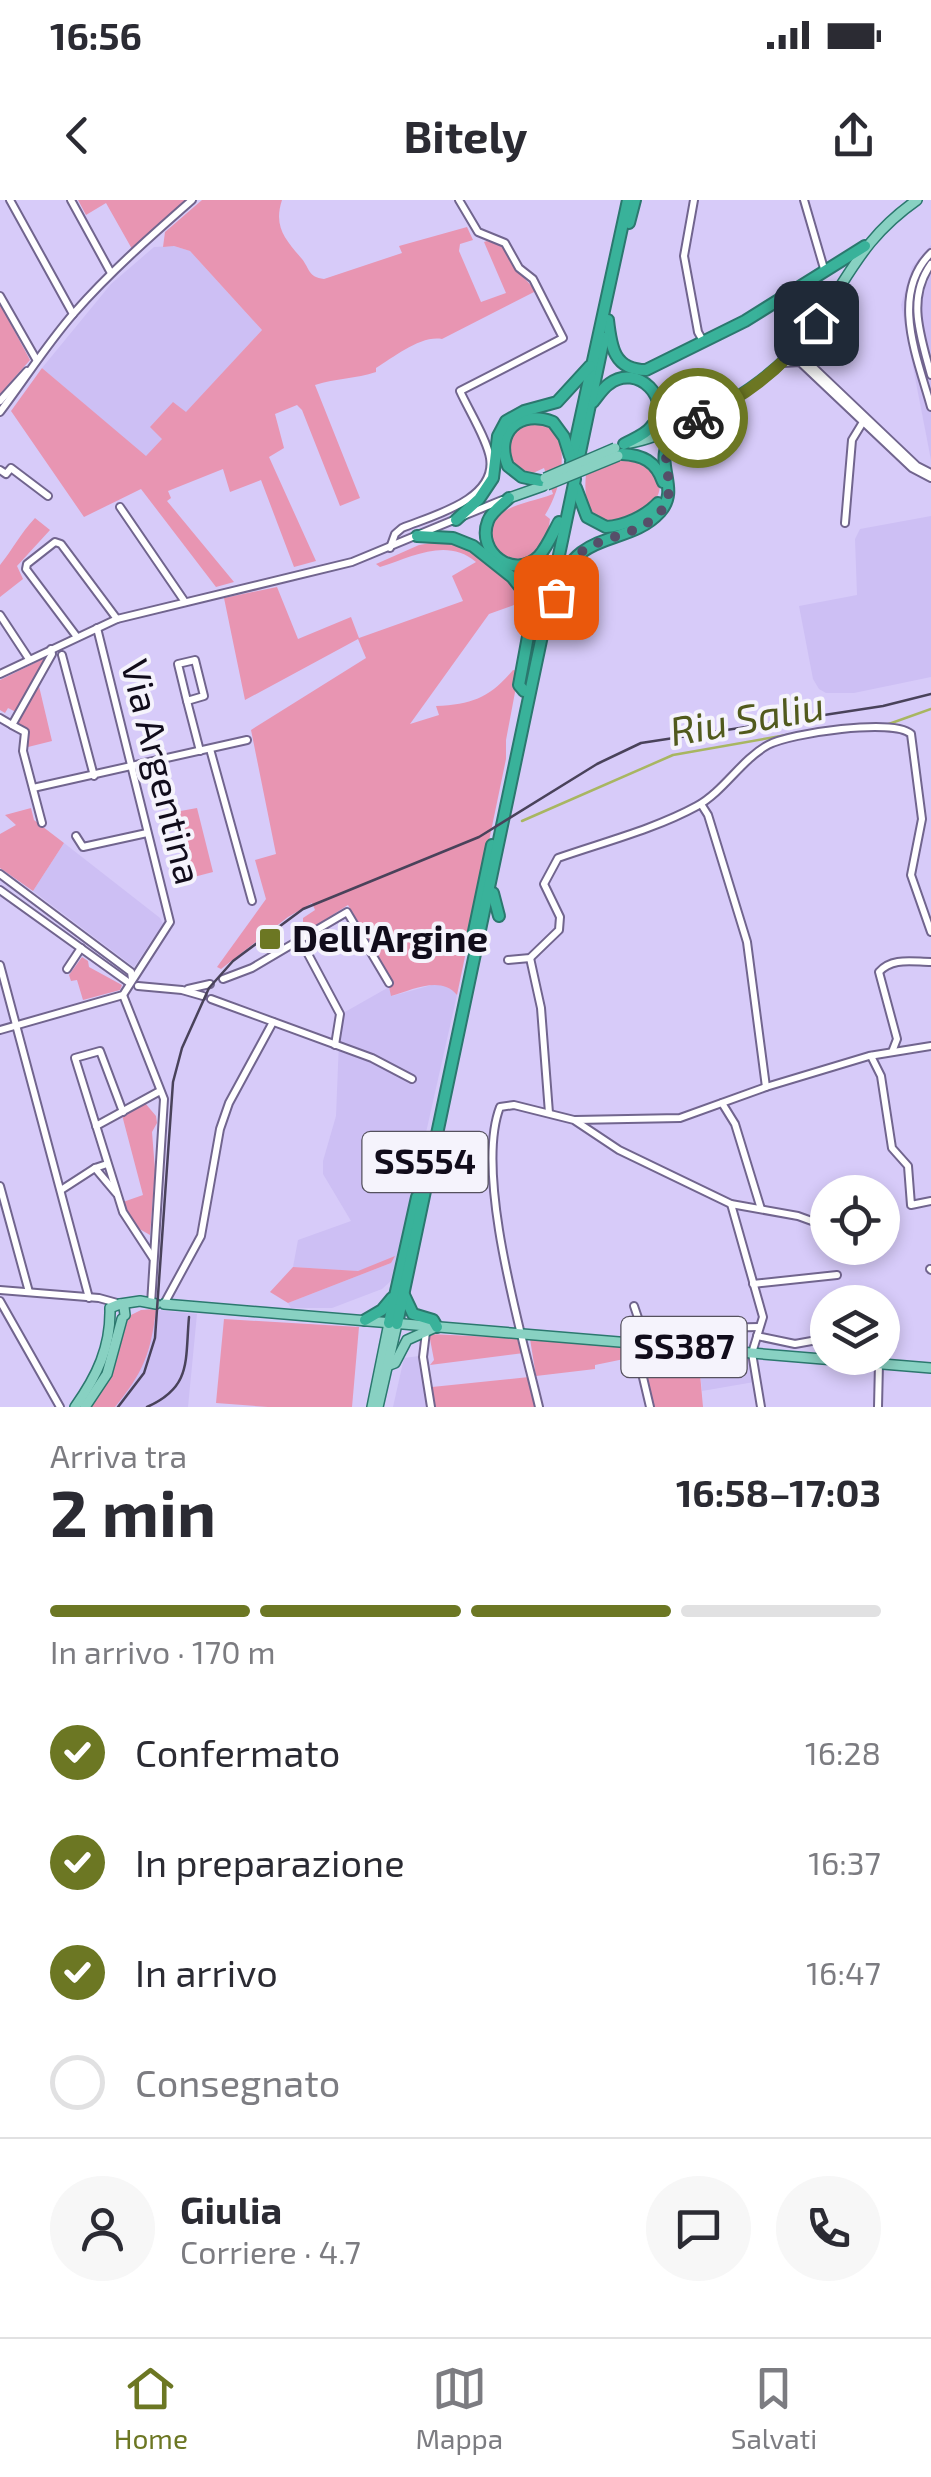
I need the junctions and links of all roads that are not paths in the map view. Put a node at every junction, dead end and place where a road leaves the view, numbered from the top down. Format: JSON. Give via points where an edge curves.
{"nodes":[{"id":1,"x":10,"y":200,"type":"edge"},
{"id":2,"x":71,"y":200,"type":"edge"},
{"id":3,"x":192,"y":200,"type":"edge"},
{"id":4,"x":459,"y":200,"type":"edge"},
{"id":5,"x":632,"y":200,"type":"edge"},
{"id":6,"x":694,"y":200,"type":"edge"},
{"id":7,"x":804,"y":200,"type":"edge"},
{"id":8,"x":918,"y":200,"type":"edge"},
{"id":9,"x":866,"y":246,"type":"junction"},
{"id":10,"x":931,"y":253,"type":"edge"},
{"id":11,"x":931,"y":264,"type":"edge"},
{"id":12,"x":112,"y":273,"type":"junction"},
{"id":13,"x":826,"y":273,"type":"junction"},
{"id":14,"x":0,"y":296,"type":"edge"},
{"id":15,"x":73,"y":314,"type":"junction"},
{"id":16,"x":608,"y":320,"type":"junction"},
{"id":17,"x":804,"y":339,"type":"junction"},
{"id":18,"x":704,"y":342,"type":"junction"},
{"id":19,"x":36,"y":359,"type":"junction"},
{"id":20,"x":780,"y":364,"type":"junction"},
{"id":21,"x":591,"y":365,"type":"junction"},
{"id":22,"x":28,"y":370,"type":"junction"},
{"id":23,"x":931,"y":375,"type":"edge"},
{"id":24,"x":0,"y":400,"type":"edge"},
{"id":25,"x":589,"y":407,"type":"junction"},
{"id":26,"x":931,"y":407,"type":"edge"},
{"id":27,"x":0,"y":412,"type":"edge"},
{"id":28,"x":690,"y":421,"type":"junction"},
{"id":29,"x":863,"y":422,"type":"junction"},
{"id":30,"x":620,"y":451,"type":"junction"},
{"id":31,"x":574,"y":460,"type":"junction"},
{"id":32,"x":0,"y":470,"type":"edge"},
{"id":33,"x":931,"y":475,"type":"edge"},
{"id":34,"x":572,"y":481,"type":"junction"},
{"id":35,"x":543,"y":482,"type":"junction"},
{"id":36,"x":48,"y":496,"type":"dead end"},
{"id":37,"x":508,"y":498,"type":"junction"},
{"id":38,"x":120,"y":507,"type":"dead end"},
{"id":39,"x":456,"y":520,"type":"junction"},
{"id":40,"x":559,"y":522,"type":"junction"},
{"id":41,"x":845,"y":524,"type":"dead end"},
{"id":42,"x":417,"y":536,"type":"junction"},
{"id":43,"x":389,"y":548,"type":"junction"},
{"id":44,"x":185,"y":602,"type":"junction"},
{"id":45,"x":548,"y":604,"type":"junction"},
{"id":46,"x":0,"y":616,"type":"edge"},
{"id":47,"x":117,"y":620,"type":"junction"},
{"id":48,"x":97,"y":628,"type":"junction"},
{"id":49,"x":77,"y":637,"type":"junction"},
{"id":50,"x":51,"y":649,"type":"junction"},
{"id":51,"x":62,"y":655,"type":"dead end"},
{"id":52,"x":29,"y":660,"type":"junction"},
{"id":53,"x":0,"y":674,"type":"edge"},
{"id":54,"x":524,"y":691,"type":"junction"},
{"id":55,"x":188,"y":700,"type":"junction"},
{"id":56,"x":0,"y":718,"type":"edge"},
{"id":57,"x":12,"y":724,"type":"junction"},
{"id":58,"x":247,"y":740,"type":"dead end"},
{"id":59,"x":210,"y":749,"type":"junction"},
{"id":60,"x":200,"y":751,"type":"junction"},
{"id":61,"x":130,"y":768,"type":"junction"},
{"id":62,"x":94,"y":776,"type":"junction"},
{"id":63,"x":33,"y":788,"type":"junction"},
{"id":64,"x":701,"y":804,"type":"junction"},
{"id":65,"x":501,"y":817,"type":"junction"},
{"id":66,"x":42,"y":823,"type":"dead end"},
{"id":67,"x":148,"y":833,"type":"junction"},
{"id":68,"x":497,"y":835,"type":"junction"},
{"id":69,"x":76,"y":836,"type":"dead end"},
{"id":70,"x":0,"y":874,"type":"edge"},
{"id":71,"x":492,"y":882,"type":"junction"},
{"id":72,"x":2,"y":894,"type":"edge"},
{"id":73,"x":252,"y":901,"type":"dead end"},
{"id":74,"x":499,"y":916,"type":"dead end"},
{"id":75,"x":931,"y":932,"type":"edge"},
{"id":76,"x":300,"y":939,"type":"junction"},
{"id":77,"x":81,"y":948,"type":"junction"},
{"id":78,"x":490,"y":954,"type":"dead end"},
{"id":79,"x":530,"y":958,"type":"junction"},
{"id":80,"x":508,"y":960,"type":"dead end"},
{"id":81,"x":931,"y":962,"type":"edge"},
{"id":82,"x":0,"y":965,"type":"edge"},
{"id":83,"x":67,"y":969,"type":"dead end"},
{"id":84,"x":223,"y":979,"type":"dead end"},
{"id":85,"x":389,"y":982,"type":"dead end"},
{"id":86,"x":471,"y":982,"type":"junction"},
{"id":87,"x":132,"y":983,"type":"junction"},
{"id":88,"x":210,"y":984,"type":"dead end"},
{"id":89,"x":182,"y":990,"type":"junction"},
{"id":90,"x":123,"y":995,"type":"junction"},
{"id":91,"x":273,"y":1022,"type":"junction"},
{"id":92,"x":17,"y":1027,"type":"junction"},
{"id":93,"x":0,"y":1030,"type":"edge"},
{"id":94,"x":336,"y":1045,"type":"junction"},
{"id":95,"x":931,"y":1046,"type":"edge"},
{"id":96,"x":891,"y":1053,"type":"junction"},
{"id":97,"x":871,"y":1056,"type":"junction"},
{"id":98,"x":412,"y":1079,"type":"dead end"},
{"id":99,"x":766,"y":1087,"type":"junction"},
{"id":100,"x":160,"y":1091,"type":"junction"},
{"id":101,"x":722,"y":1103,"type":"junction"},
{"id":102,"x":123,"y":1112,"type":"junction"},
{"id":103,"x":549,"y":1113,"type":"junction"},
{"id":104,"x":574,"y":1120,"type":"junction"},
{"id":105,"x":96,"y":1126,"type":"junction"},
{"id":106,"x":107,"y":1164,"type":"junction"},
{"id":107,"x":95,"y":1168,"type":"junction"},
{"id":108,"x":0,"y":1186,"type":"edge"},
{"id":109,"x":60,"y":1190,"type":"junction"},
{"id":110,"x":116,"y":1193,"type":"junction"},
{"id":111,"x":931,"y":1201,"type":"edge"},
{"id":112,"x":731,"y":1204,"type":"junction"},
{"id":113,"x":760,"y":1209,"type":"junction"},
{"id":114,"x":810,"y":1220,"type":"edge"},
{"id":115,"x":153,"y":1258,"type":"junction"},
{"id":116,"x":837,"y":1275,"type":"dead end"},
{"id":117,"x":754,"y":1284,"type":"junction"},
{"id":118,"x":0,"y":1290,"type":"edge"},
{"id":119,"x":400,"y":1291,"type":"junction"},
{"id":120,"x":29,"y":1292,"type":"junction"},
{"id":121,"x":90,"y":1298,"type":"junction"},
{"id":122,"x":0,"y":1301,"type":"edge"},
{"id":123,"x":118,"y":1304,"type":"junction"},
{"id":124,"x":154,"y":1304,"type":"junction"},
{"id":125,"x":634,"y":1306,"type":"dead end"},
{"id":126,"x":110,"y":1314,"type":"junction"},
{"id":127,"x":123,"y":1317,"type":"junction"},
{"id":128,"x":365,"y":1320,"type":"junction"},
{"id":129,"x":393,"y":1323,"type":"junction"},
{"id":130,"x":700,"y":1323,"type":"dead end"},
{"id":131,"x":431,"y":1330,"type":"junction"},
{"id":132,"x":522,"y":1332,"type":"junction"},
{"id":133,"x":758,"y":1332,"type":"junction"},
{"id":134,"x":810,"y":1341,"type":"edge"},
{"id":135,"x":644,"y":1344,"type":"junction"},
{"id":136,"x":383,"y":1351,"type":"junction"},
{"id":137,"x":752,"y":1353,"type":"junction"},
{"id":138,"x":810,"y":1358,"type":"edge"},
{"id":139,"x":387,"y":1366,"type":"junction"},
{"id":140,"x":900,"y":1366,"type":"edge"},
{"id":141,"x":931,"y":1368,"type":"edge"},
{"id":142,"x":879,"y":1375,"type":"edge"},
{"id":143,"x":60,"y":1407,"type":"edge"},
{"id":144,"x":75,"y":1407,"type":"edge"},
{"id":145,"x":86,"y":1407,"type":"edge"},
{"id":146,"x":375,"y":1407,"type":"edge"},
{"id":147,"x":431,"y":1407,"type":"edge"},
{"id":148,"x":539,"y":1407,"type":"edge"},
{"id":149,"x":650,"y":1407,"type":"edge"},
{"id":150,"x":761,"y":1407,"type":"edge"},
{"id":151,"x":878,"y":1407,"type":"edge"}],
"edges":[{"from":1,"to":15,"type":"street"},
{"from":2,"to":12,"type":"street"},
{"from":3,"to":12,"type":"street"},
{"from":4,"to":43,"type":"street","via":[[478,232],[505,243],[533,279],[563,338],[460,391],[490,457],[484,483],[457,504],[402,528]]},
{"from":5,"to":16,"type":"highway"},
{"from":5,"to":21,"type":"highway"},
{"from":6,"to":18,"type":"street","via":[[684,256]]},
{"from":7,"to":13,"type":"street"},
{"from":8,"to":9,"type":"main road"},
{"from":9,"to":13,"type":"highway"},
{"from":9,"to":17,"type":"main road"},
{"from":10,"to":26,"type":"street","via":[[914,280],[908,312]]},
{"from":11,"to":23,"type":"street","via":[[916,307]]},
{"from":12,"to":15,"type":"street"},
{"from":13,"to":18,"type":"highway"},
{"from":14,"to":19,"type":"street"},
{"from":15,"to":19,"type":"street"},
{"from":16,"to":18,"type":"highway","via":[[613,353],[638,370]]},
{"from":16,"to":25,"type":"highway"},
{"from":17,"to":20,"type":"main road"},
{"from":17,"to":33,"type":"street","via":[[812,366]]},
{"from":19,"to":22,"type":"street"},
{"from":20,"to":28,"type":"main road","via":[[733,401]]},
{"from":20,"to":29,"type":"street","via":[[800,362]]},
{"from":21,"to":31,"type":"highway"},
{"from":21,"to":39,"type":"highway","via":[[556,402],[506,421],[493,478]]},
{"from":22,"to":24,"type":"street"},
{"from":22,"to":27,"type":"street"},
{"from":25,"to":30,"type":"highway","via":[[620,378],[637,378],[652,388],[659,408],[655,422]]},
{"from":25,"to":31,"type":"highway"},
{"from":28,"to":30,"type":"main road"},
{"from":28,"to":45,"type":"highway","via":[[666,451],[669,492],[663,508],[582,552]]},
{"from":29,"to":33,"type":"street","via":[[912,468]]},
{"from":29,"to":41,"type":"street","via":[[852,440]]},
{"from":30,"to":34,"type":"highway","via":[[647,460],[660,474],[663,490],[651,511],[614,527],[599,526],[582,510]]},
{"from":30,"to":35,"type":"main road","bridge":true},
{"from":31,"to":35,"type":"highway","via":[[553,422],[520,420],[506,433],[505,459],[514,472]]},
{"from":32,"to":36,"type":"street","via":[[6,474],[11,468]]},
{"from":34,"to":40,"type":"highway","number":"SS554"},
{"from":34,"to":45,"type":"highway","number":"SS554"},
{"from":35,"to":37,"type":"main road"},
{"from":37,"to":39,"type":"street"},
{"from":37,"to":40,"type":"highway","via":[[492,514],[485,536],[504,563],[530,563]]},
{"from":38,"to":44,"type":"street"},
{"from":39,"to":42,"type":"street"},
{"from":40,"to":54,"type":"highway","number":"SS554"},
{"from":42,"to":43,"type":"street"},
{"from":42,"to":54,"type":"highway","via":[[473,546],[523,592],[531,620],[519,685]]},
{"from":43,"to":44,"type":"street"},
{"from":44,"to":47,"type":"street"},
{"from":45,"to":65,"type":"highway","number":"SS554"},
{"from":46,"to":52,"type":"street"},
{"from":47,"to":48,"type":"street"},
{"from":47,"to":49,"type":"street","via":[[58,542],[26,569]]},
{"from":48,"to":49,"type":"street"},
{"from":48,"to":61,"type":"street","name":"Via Argentina"},
{"from":49,"to":50,"type":"street"},
{"from":50,"to":52,"type":"street"},
{"from":50,"to":57,"type":"street"},
{"from":51,"to":62,"type":"street"},
{"from":52,"to":53,"type":"street"},
{"from":54,"to":65,"type":"highway","number":"SS554"},
{"from":55,"to":55,"type":"street","via":[[204,696],[195,660],[178,664]]},
{"from":55,"to":60,"type":"street"},
{"from":56,"to":57,"type":"street"},
{"from":57,"to":63,"type":"street","via":[[25,732]]},
{"from":58,"to":59,"type":"street"},
{"from":59,"to":60,"type":"street"},
{"from":59,"to":73,"type":"street"},
{"from":60,"to":61,"type":"street"},
{"from":61,"to":62,"type":"street"},
{"from":61,"to":67,"type":"street","name":"Via Argentina"},
{"from":62,"to":63,"type":"street"},
{"from":63,"to":66,"type":"street"},
{"from":64,"to":75,"type":"street","via":[[772,742],[882,726],[908,730],[922,819],[910,875]]},
{"from":64,"to":79,"type":"street","via":[[558,858],[544,884],[562,924]]},
{"from":64,"to":99,"type":"street","via":[[747,942]]},
{"from":65,"to":68,"type":"highway","number":"SS554"},
{"from":67,"to":69,"type":"street","via":[[83,847]]},
{"from":67,"to":87,"type":"street","name":"Via Argentina","via":[[170,922]]},
{"from":68,"to":71,"type":"highway","number":"SS554"},
{"from":68,"to":119,"type":"highway","number":"SS554"},
{"from":70,"to":87,"type":"street","via":[[131,972]]},
{"from":71,"to":74,"type":"highway"},
{"from":71,"to":86,"type":"highway","number":"SS554"},
{"from":72,"to":77,"type":"street"},
{"from":76,"to":84,"type":"street"},
{"from":76,"to":85,"type":"street","via":[[347,912]]},
{"from":76,"to":94,"type":"street","via":[[340,1014]]},
{"from":77,"to":83,"type":"street"},
{"from":77,"to":87,"type":"street"},
{"from":78,"to":86,"type":"highway"},
{"from":79,"to":80,"type":"street"},
{"from":79,"to":103,"type":"street"},
{"from":81,"to":96,"type":"street","via":[[900,961],[879,972],[897,1039]]},
{"from":82,"to":92,"type":"street"},
{"from":86,"to":119,"type":"highway","number":"SS554"},
{"from":87,"to":89,"type":"street"},
{"from":87,"to":90,"type":"street","name":"Via Argentina"},
{"from":88,"to":89,"type":"street"},
{"from":89,"to":91,"type":"street"},
{"from":90,"to":92,"type":"street"},
{"from":90,"to":100,"type":"street"},
{"from":91,"to":94,"type":"street"},
{"from":91,"to":124,"type":"street","via":[[220,1129],[201,1236]]},
{"from":92,"to":93,"type":"street"},
{"from":92,"to":109,"type":"street"},
{"from":94,"to":98,"type":"street"},
{"from":95,"to":96,"type":"street"},
{"from":96,"to":97,"type":"street"},
{"from":97,"to":99,"type":"street"},
{"from":97,"to":111,"type":"street","via":[[881,1076],[892,1148],[908,1166],[912,1205]]},
{"from":99,"to":101,"type":"street"},
{"from":100,"to":102,"type":"street"},
{"from":100,"to":115,"type":"street"},
{"from":101,"to":104,"type":"street","via":[[680,1118]]},
{"from":101,"to":113,"type":"street","via":[[735,1124]]},
{"from":102,"to":105,"type":"street"},
{"from":102,"to":105,"type":"street","via":[[100,1051],[75,1058]]},
{"from":103,"to":104,"type":"street"},
{"from":103,"to":132,"type":"street","via":[[500,1107],[492,1151],[499,1229]]},
{"from":104,"to":112,"type":"street","via":[[619,1150]]},
{"from":105,"to":106,"type":"street"},
{"from":106,"to":107,"type":"street"},
{"from":106,"to":110,"type":"street"},
{"from":107,"to":109,"type":"street"},
{"from":107,"to":110,"type":"street"},
{"from":108,"to":120,"type":"street"},
{"from":109,"to":121,"type":"street"},
{"from":110,"to":115,"type":"street"},
{"from":112,"to":113,"type":"street"},
{"from":112,"to":117,"type":"street"},
{"from":113,"to":114,"type":"street"},
{"from":115,"to":124,"type":"street"},
{"from":116,"to":117,"type":"street"},
{"from":117,"to":133,"type":"street","via":[[763,1316]]},
{"from":118,"to":120,"type":"street"},
{"from":119,"to":128,"type":"highway"},
{"from":119,"to":129,"type":"highway","number":"SS554"},
{"from":119,"to":131,"type":"highway","via":[[416,1317],[433,1320]]},
{"from":120,"to":121,"type":"street"},
{"from":121,"to":123,"type":"street"},
{"from":121,"to":126,"type":"street"},
{"from":122,"to":143,"type":"street"},
{"from":123,"to":124,"type":"main road"},
{"from":123,"to":126,"type":"main road"},
{"from":123,"to":127,"type":"main road","via":[[126,1310]]},
{"from":124,"to":127,"type":"main road"},
{"from":124,"to":128,"type":"main road"},
{"from":125,"to":135,"type":"street"},
{"from":126,"to":127,"type":"main road"},
{"from":126,"to":144,"type":"main road","via":[[100,1367]]},
{"from":127,"to":145,"type":"main road","via":[[107,1374]]},
{"from":128,"to":129,"type":"main road"},
{"from":128,"to":136,"type":"main road","via":[[380,1334]]},
{"from":129,"to":131,"type":"main road","number":"SS387"},
{"from":129,"to":136,"type":"main road","number":"SS554"},
{"from":129,"to":139,"type":"main road","number":"SS554"},
{"from":130,"to":133,"type":"street"},
{"from":131,"to":132,"type":"main road","number":"SS387"},
{"from":131,"to":139,"type":"main road","via":[[407,1340]]},
{"from":131,"to":147,"type":"street","via":[[423,1357]]},
{"from":132,"to":135,"type":"main road","number":"SS387"},
{"from":132,"to":148,"type":"street"},
{"from":133,"to":134,"type":"street","via":[[794,1344]]},
{"from":133,"to":137,"type":"street"},
{"from":135,"to":137,"type":"main road","number":"SS387"},
{"from":135,"to":149,"type":"street","via":[[641,1369]]},
{"from":136,"to":146,"type":"main road","number":"SS554"},
{"from":137,"to":138,"type":"main road","number":"SS387"},
{"from":137,"to":150,"type":"street"},
{"from":139,"to":146,"type":"main road","number":"SS554"},
{"from":140,"to":141,"type":"main road","number":"SS387"},
{"from":142,"to":151,"type":"street"}]}
